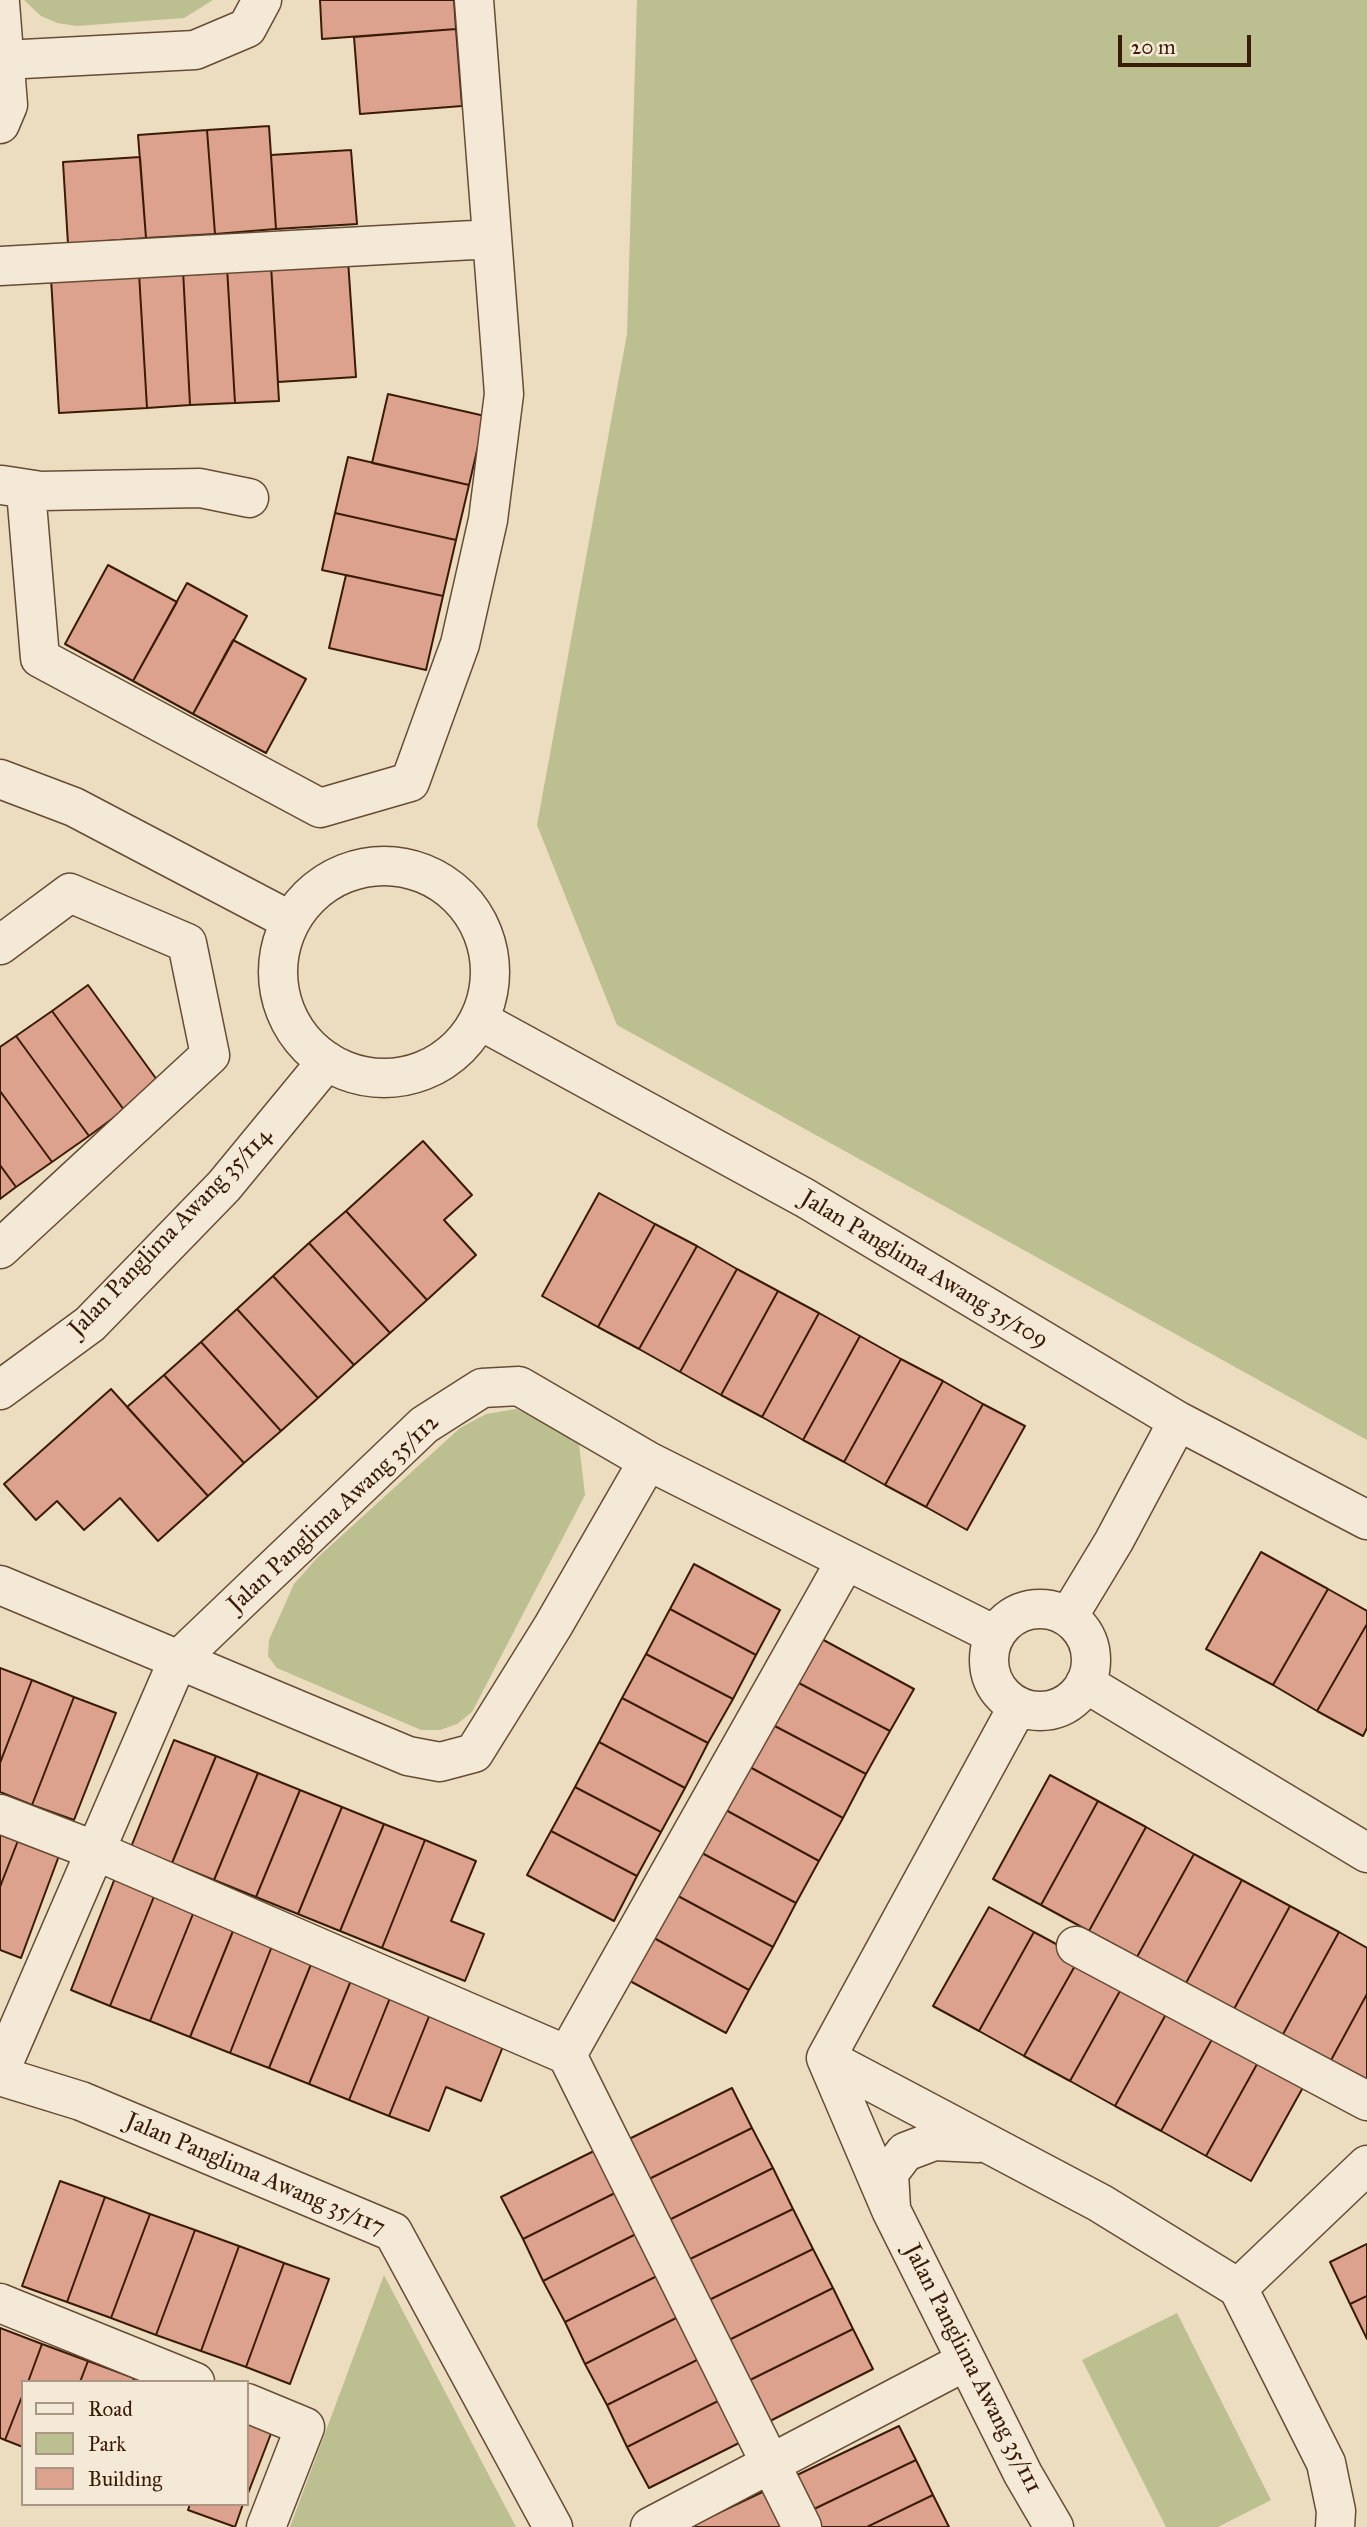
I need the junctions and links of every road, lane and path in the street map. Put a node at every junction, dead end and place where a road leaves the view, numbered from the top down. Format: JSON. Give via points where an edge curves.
{"nodes":[{"id":1,"x":262,"y":0,"type":"edge"},
{"id":2,"x":474,"y":0,"type":"edge"},
{"id":3,"x":0,"y":4,"type":"edge"},
{"id":4,"x":3,"y":67,"type":"edge"},
{"id":5,"x":0,"y":124,"type":"edge"},
{"id":6,"x":492,"y":239,"type":"junction"},
{"id":7,"x":0,"y":267,"type":"edge"},
{"id":8,"x":13,"y":488,"type":"edge"},
{"id":9,"x":249,"y":498,"type":"dead end"},
{"id":10,"x":0,"y":779,"type":"edge"},
{"id":11,"x":289,"y":920,"type":"junction"},
{"id":12,"x":0,"y":945,"type":"edge"},
{"id":13,"x":481,"y":1021,"type":"junction"},
{"id":14,"x":327,"y":1061,"type":"junction"},
{"id":15,"x":0,"y":1249,"type":"edge"},
{"id":16,"x":0,"y":1390,"type":"edge"},
{"id":17,"x":1178,"y":1421,"type":"junction"},
{"id":18,"x":648,"y":1461,"type":"junction"},
{"id":19,"x":1367,"y":1520,"type":"edge"},
{"id":20,"x":845,"y":1562,"type":"junction"},
{"id":21,"x":0,"y":1586,"type":"edge"},
{"id":22,"x":1068,"y":1617,"type":"junction"},
{"id":23,"x":995,"y":1635,"type":"junction"},
{"id":24,"x":178,"y":1660,"type":"junction"},
{"id":25,"x":1085,"y":1683,"type":"junction"},
{"id":26,"x":1018,"y":1706,"type":"junction"},
{"id":27,"x":0,"y":1814,"type":"edge"},
{"id":28,"x":96,"y":1851,"type":"junction"},
{"id":29,"x":1367,"y":1853,"type":"edge"},
{"id":30,"x":1076,"y":1946,"type":"dead end"},
{"id":31,"x":567,"y":2056,"type":"junction"},
{"id":32,"x":826,"y":2058,"type":"junction"},
{"id":33,"x":0,"y":2074,"type":"edge"},
{"id":34,"x":1367,"y":2101,"type":"edge"},
{"id":35,"x":982,"y":2143,"type":"junction"},
{"id":36,"x":1367,"y":2165,"type":"edge"},
{"id":37,"x":891,"y":2210,"type":"junction"},
{"id":38,"x":1238,"y":2288,"type":"junction"},
{"id":39,"x":0,"y":2303,"type":"edge"},
{"id":40,"x":966,"y":2361,"type":"junction"},
{"id":41,"x":190,"y":2380,"type":"edge"},
{"id":42,"x":248,"y":2403,"type":"edge"},
{"id":43,"x":771,"y":2465,"type":"junction"},
{"id":44,"x":266,"y":2527,"type":"edge"},
{"id":45,"x":553,"y":2527,"type":"edge"},
{"id":46,"x":650,"y":2527,"type":"edge"},
{"id":47,"x":802,"y":2527,"type":"edge"},
{"id":48,"x":1054,"y":2527,"type":"edge"},
{"id":49,"x":1335,"y":2527,"type":"edge"}],
"edges":[{"from":1,"to":4,"type":"street","via":[[247,28],[195,50]]},
{"from":2,"to":6,"type":"street"},
{"from":3,"to":4,"type":"street"},
{"from":4,"to":5,"type":"street","via":[[8,106]]},
{"from":6,"to":7,"type":"street"},
{"from":6,"to":8,"type":"street","via":[[504,394],[488,520],[460,644],[410,782],[320,808],[40,658]]},
{"from":8,"to":9,"type":"street","via":[[200,488]]},
{"from":10,"to":11,"type":"street","via":[[74,807]]},
{"from":11,"to":13,"type":"street","via":[[310,894],[339,874],[372,866],[407,867],[439,880],[465,901],[483,930],[491,964]]},
{"from":11,"to":14,"type":"street","via":[[278,955],[278,991],[291,1026]]},
{"from":12,"to":15,"type":"street","via":[[70,893],[187,943],[210,1055]]},
{"from":13,"to":14,"type":"street","via":[[450,1056],[418,1073],[382,1079],[346,1072]]},
{"from":13,"to":17,"type":"street","name":"Jalan Panglima Awang 35/109","via":[[805,1198]]},
{"from":14,"to":16,"type":"street","name":"Jalan Panglima Awang 35/114","via":[[224,1186],[90,1324]]},
{"from":17,"to":19,"type":"street","name":"Jalan Panglima Awang 35/109"},
{"from":17,"to":22,"type":"street"},
{"from":18,"to":20,"type":"street","name":"Jalan Panglima Awang 35/112"},
{"from":18,"to":24,"type":"street","name":"Jalan Panglima Awang 35/112","via":[[519,1386],[482,1388],[424,1425]]},
{"from":18,"to":24,"type":"street","via":[[474,1753],[440,1762],[408,1756]]},
{"from":20,"to":23,"type":"street","name":"Jalan Panglima Awang 35/112"},
{"from":20,"to":31,"type":"street"},
{"from":21,"to":24,"type":"street"},
{"from":22,"to":23,"type":"street","via":[[1036,1609],[1006,1622]]},
{"from":22,"to":25,"type":"street","via":[[1079,1627],[1091,1654]]},
{"from":23,"to":26,"type":"street","via":[[989,1651],[994,1683]]},
{"from":24,"to":28,"type":"street"},
{"from":25,"to":26,"type":"street","via":[[1064,1705],[1049,1710]]},
{"from":25,"to":29,"type":"street"},
{"from":26,"to":32,"type":"street"},
{"from":27,"to":28,"type":"street"},
{"from":28,"to":31,"type":"street"},
{"from":28,"to":33,"type":"street"},
{"from":30,"to":34,"type":"street"},
{"from":31,"to":43,"type":"street"},
{"from":32,"to":35,"type":"street"},
{"from":32,"to":37,"type":"street","name":"Jalan Panglima Awang 35/111"},
{"from":33,"to":45,"type":"street","name":"Jalan Panglima Awang 35/117","via":[[81,2101],[393,2232]]},
{"from":35,"to":37,"type":"street","via":[[933,2141],[905,2152],[889,2173]]},
{"from":35,"to":38,"type":"street","via":[[1100,2203]]},
{"from":36,"to":38,"type":"street"},
{"from":37,"to":40,"type":"street","name":"Jalan Panglima Awang 35/111"},
{"from":38,"to":49,"type":"street","via":[[1326,2463]]},
{"from":39,"to":41,"type":"street"},
{"from":40,"to":43,"type":"street"},
{"from":40,"to":48,"type":"street","name":"Jalan Panglima Awang 35/111"},
{"from":42,"to":44,"type":"street","via":[[305,2427]]},
{"from":43,"to":46,"type":"street"},
{"from":43,"to":47,"type":"street"}]}
